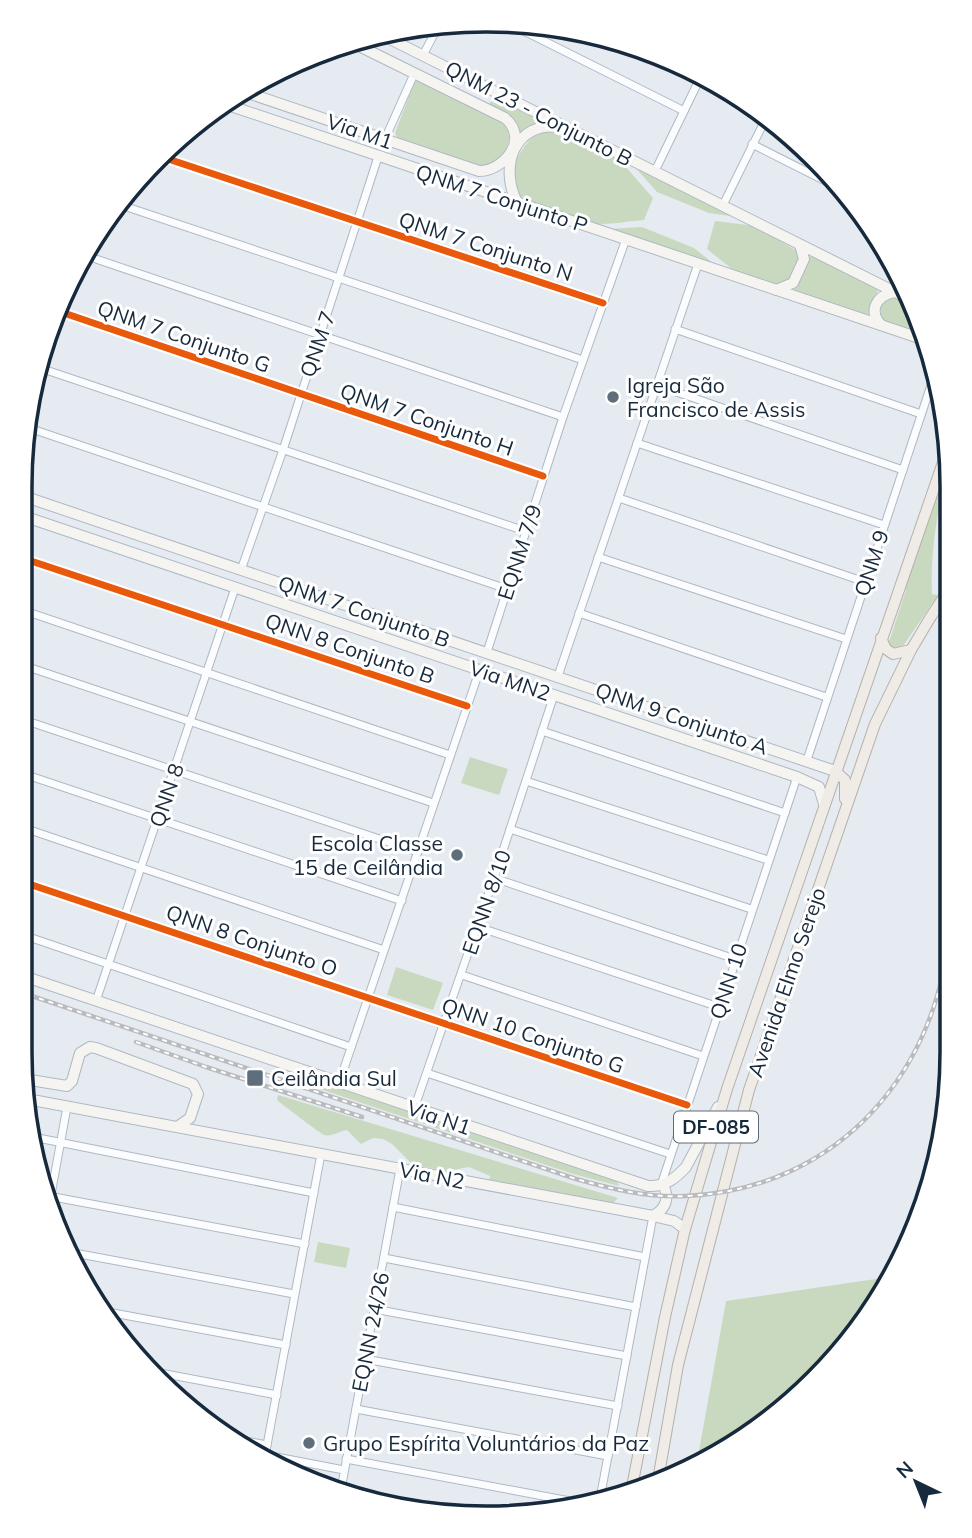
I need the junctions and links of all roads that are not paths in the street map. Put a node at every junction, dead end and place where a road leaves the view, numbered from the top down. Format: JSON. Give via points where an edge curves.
{"nodes":[{"id":1,"x":529,"y":33,"type":"edge"},
{"id":2,"x":434,"y":34,"type":"edge"},
{"id":3,"x":394,"y":41,"type":"edge"},
{"id":4,"x":364,"y":48,"type":"edge"},
{"id":5,"x":423,"y":55,"type":"junction"},
{"id":6,"x":414,"y":74,"type":"junction"},
{"id":7,"x":697,"y":84,"type":"edge"},
{"id":8,"x":491,"y":89,"type":"junction"},
{"id":9,"x":254,"y":95,"type":"edge"},
{"id":10,"x":249,"y":98,"type":"edge"},
{"id":11,"x":276,"y":103,"type":"junction"},
{"id":12,"x":479,"y":106,"type":"junction"},
{"id":13,"x":234,"y":107,"type":"edge"},
{"id":14,"x":684,"y":111,"type":"junction"},
{"id":15,"x":762,"y":125,"type":"edge"},
{"id":16,"x":566,"y":128,"type":"junction"},
{"id":17,"x":385,"y":139,"type":"junction"},
{"id":18,"x":752,"y":144,"type":"junction"},
{"id":19,"x":513,"y":152,"type":"junction"},
{"id":20,"x":379,"y":157,"type":"junction"},
{"id":21,"x":170,"y":160,"type":"edge"},
{"id":22,"x":654,"y":171,"type":"junction"},
{"id":23,"x":821,"y":179,"type":"edge"},
{"id":24,"x":517,"y":202,"type":"junction"},
{"id":25,"x":723,"y":205,"type":"junction"},
{"id":26,"x":127,"y":207,"type":"edge"},
{"id":27,"x":358,"y":222,"type":"junction"},
{"id":28,"x":626,"y":239,"type":"junction"},
{"id":29,"x":800,"y":245,"type":"junction"},
{"id":30,"x":92,"y":259,"type":"edge"},
{"id":31,"x":698,"y":264,"type":"junction"},
{"id":32,"x":339,"y":279,"type":"junction"},
{"id":33,"x":776,"y":290,"type":"junction"},
{"id":34,"x":894,"y":292,"type":"junction"},
{"id":35,"x":898,"y":294,"type":"edge"},
{"id":36,"x":603,"y":303,"type":"junction"},
{"id":37,"x":65,"y":314,"type":"edge"},
{"id":38,"x":883,"y":326,"type":"junction"},
{"id":39,"x":675,"y":329,"type":"junction"},
{"id":40,"x":914,"y":334,"type":"edge"},
{"id":41,"x":319,"y":336,"type":"junction"},
{"id":42,"x":583,"y":360,"type":"junction"},
{"id":43,"x":46,"y":370,"type":"edge"},
{"id":44,"x":656,"y":385,"type":"junction"},
{"id":45,"x":930,"y":388,"type":"edge"},
{"id":46,"x":300,"y":394,"type":"junction"},
{"id":47,"x":921,"y":414,"type":"junction"},
{"id":48,"x":563,"y":417,"type":"junction"},
{"id":49,"x":35,"y":430,"type":"edge"},
{"id":50,"x":637,"y":443,"type":"junction"},
{"id":51,"x":283,"y":450,"type":"junction"},
{"id":52,"x":903,"y":470,"type":"junction"},
{"id":53,"x":940,"y":470,"type":"edge"},
{"id":54,"x":543,"y":476,"type":"junction"},
{"id":55,"x":619,"y":498,"type":"junction"},
{"id":56,"x":32,"y":499,"type":"edge"},
{"id":57,"x":264,"y":506,"type":"junction"},
{"id":58,"x":32,"y":519,"type":"edge"},
{"id":59,"x":44,"y":523,"type":"junction"},
{"id":60,"x":884,"y":525,"type":"junction"},
{"id":61,"x":119,"y":529,"type":"junction"},
{"id":62,"x":526,"y":531,"type":"junction"},
{"id":63,"x":118,"y":548,"type":"junction"},
{"id":64,"x":598,"y":557,"type":"junction"},
{"id":65,"x":32,"y":561,"type":"edge"},
{"id":66,"x":241,"y":570,"type":"junction"},
{"id":67,"x":865,"y":582,"type":"junction"},
{"id":68,"x":234,"y":588,"type":"junction"},
{"id":69,"x":507,"y":589,"type":"junction"},
{"id":70,"x":272,"y":601,"type":"junction"},
{"id":71,"x":940,"y":603,"type":"edge"},
{"id":72,"x":350,"y":606,"type":"junction"},
{"id":73,"x":365,"y":611,"type":"junction"},
{"id":74,"x":32,"y":613,"type":"edge"},
{"id":75,"x":579,"y":613,"type":"junction"},
{"id":76,"x":222,"y":624,"type":"junction"},
{"id":77,"x":358,"y":629,"type":"junction"},
{"id":78,"x":881,"y":638,"type":"junction"},
{"id":79,"x":846,"y":639,"type":"junction"},
{"id":80,"x":911,"y":650,"type":"junction"},
{"id":81,"x":487,"y":652,"type":"junction"},
{"id":82,"x":32,"y":668,"type":"edge"},
{"id":83,"x":480,"y":669,"type":"junction"},
{"id":84,"x":206,"y":673,"type":"junction"},
{"id":85,"x":558,"y":676,"type":"junction"},
{"id":86,"x":554,"y":695,"type":"junction"},
{"id":87,"x":826,"y":697,"type":"junction"},
{"id":88,"x":635,"y":702,"type":"junction"},
{"id":89,"x":467,"y":706,"type":"junction"},
{"id":90,"x":606,"y":713,"type":"junction"},
{"id":91,"x":621,"y":718,"type":"junction"},
{"id":92,"x":687,"y":720,"type":"junction"},
{"id":93,"x":190,"y":721,"type":"junction"},
{"id":94,"x":32,"y":723,"type":"edge"},
{"id":95,"x":542,"y":732,"type":"junction"},
{"id":96,"x":702,"y":745,"type":"junction"},
{"id":97,"x":773,"y":749,"type":"junction"},
{"id":98,"x":450,"y":755,"type":"junction"},
{"id":99,"x":807,"y":760,"type":"junction"},
{"id":100,"x":174,"y":770,"type":"junction"},
{"id":101,"x":835,"y":771,"type":"junction"},
{"id":102,"x":32,"y":776,"type":"edge"},
{"id":103,"x":797,"y":777,"type":"junction"},
{"id":104,"x":526,"y":781,"type":"junction"},
{"id":105,"x":433,"y":803,"type":"junction"},
{"id":106,"x":824,"y":804,"type":"junction"},
{"id":107,"x":844,"y":808,"type":"junction"},
{"id":108,"x":785,"y":813,"type":"junction"},
{"id":109,"x":157,"y":819,"type":"junction"},
{"id":110,"x":510,"y":829,"type":"junction"},
{"id":111,"x":32,"y":831,"type":"edge"},
{"id":112,"x":418,"y":852,"type":"junction"},
{"id":113,"x":768,"y":860,"type":"junction"},
{"id":114,"x":141,"y":867,"type":"junction"},
{"id":115,"x":494,"y":878,"type":"junction"},
{"id":116,"x":32,"y":885,"type":"edge"},
{"id":117,"x":402,"y":901,"type":"junction"},
{"id":118,"x":751,"y":909,"type":"junction"},
{"id":119,"x":125,"y":915,"type":"junction"},
{"id":120,"x":478,"y":927,"type":"junction"},
{"id":121,"x":32,"y":938,"type":"edge"},
{"id":122,"x":384,"y":950,"type":"junction"},
{"id":123,"x":735,"y":959,"type":"junction"},
{"id":124,"x":770,"y":960,"type":"junction"},
{"id":125,"x":109,"y":964,"type":"junction"},
{"id":126,"x":790,"y":969,"type":"junction"},
{"id":127,"x":462,"y":975,"type":"junction"},
{"id":128,"x":764,"y":977,"type":"junction"},
{"id":129,"x":32,"y":979,"type":"edge"},
{"id":130,"x":785,"y":983,"type":"junction"},
{"id":131,"x":368,"y":998,"type":"junction"},
{"id":132,"x":96,"y":1001,"type":"junction"},
{"id":133,"x":719,"y":1007,"type":"junction"},
{"id":134,"x":445,"y":1024,"type":"junction"},
{"id":135,"x":351,"y":1046,"type":"junction"},
{"id":136,"x":703,"y":1056,"type":"junction"},
{"id":137,"x":427,"y":1073,"type":"junction"},
{"id":138,"x":32,"y":1081,"type":"edge"},
{"id":139,"x":339,"y":1083,"type":"junction"},
{"id":140,"x":727,"y":1089,"type":"junction"},
{"id":141,"x":34,"y":1100,"type":"edge"},
{"id":142,"x":687,"y":1105,"type":"junction"},
{"id":143,"x":67,"y":1107,"type":"junction"},
{"id":144,"x":414,"y":1109,"type":"junction"},
{"id":145,"x":177,"y":1128,"type":"junction"},
{"id":146,"x":40,"y":1139,"type":"edge"},
{"id":147,"x":61,"y":1142,"type":"junction"},
{"id":148,"x":321,"y":1154,"type":"junction"},
{"id":149,"x":670,"y":1154,"type":"junction"},
{"id":150,"x":400,"y":1169,"type":"junction"},
{"id":151,"x":51,"y":1181,"type":"edge"},
{"id":152,"x":662,"y":1185,"type":"junction"},
{"id":153,"x":314,"y":1193,"type":"junction"},
{"id":154,"x":56,"y":1197,"type":"edge"},
{"id":155,"x":394,"y":1208,"type":"junction"},
{"id":156,"x":653,"y":1216,"type":"junction"},
{"id":157,"x":685,"y":1229,"type":"junction"},
{"id":158,"x":304,"y":1244,"type":"junction"},
{"id":159,"x":78,"y":1254,"type":"edge"},
{"id":160,"x":645,"y":1257,"type":"junction"},
{"id":161,"x":384,"y":1258,"type":"junction"},
{"id":162,"x":294,"y":1294,"type":"junction"},
{"id":163,"x":636,"y":1307,"type":"junction"},
{"id":164,"x":374,"y":1310,"type":"junction"},
{"id":165,"x":114,"y":1313,"type":"edge"},
{"id":166,"x":665,"y":1317,"type":"junction"},
{"id":167,"x":688,"y":1323,"type":"junction"},
{"id":168,"x":286,"y":1345,"type":"junction"},
{"id":169,"x":627,"y":1356,"type":"junction"},
{"id":170,"x":365,"y":1359,"type":"junction"},
{"id":171,"x":166,"y":1374,"type":"edge"},
{"id":172,"x":277,"y":1395,"type":"junction"},
{"id":173,"x":618,"y":1406,"type":"junction"},
{"id":174,"x":356,"y":1409,"type":"junction"},
{"id":175,"x":252,"y":1441,"type":"edge"},
{"id":176,"x":267,"y":1444,"type":"junction"},
{"id":177,"x":266,"y":1450,"type":"edge"},
{"id":178,"x":608,"y":1456,"type":"junction"},
{"id":179,"x":284,"y":1459,"type":"edge"},
{"id":180,"x":346,"y":1459,"type":"junction"},
{"id":181,"x":344,"y":1470,"type":"junction"},
{"id":182,"x":659,"y":1472,"type":"edge"},
{"id":183,"x":633,"y":1482,"type":"edge"},
{"id":184,"x":342,"y":1483,"type":"edge"},
{"id":185,"x":601,"y":1492,"type":"edge"},
{"id":186,"x":566,"y":1499,"type":"edge"}],
"edges":[{"from":1,"to":14,"type":"street"},
{"from":2,"to":5,"type":"street"},
{"from":3,"to":5,"type":"main road","name":"QNM 23 - Conjunto B"},
{"from":4,"to":6,"type":"main road"},
{"from":5,"to":8,"type":"main road","name":"QNM 23 - Conjunto B"},
{"from":6,"to":12,"type":"main road"},
{"from":6,"to":17,"type":"street"},
{"from":7,"to":14,"type":"street"},
{"from":8,"to":12,"type":"main road","via":[[489,98]]},
{"from":8,"to":16,"type":"main road","name":"QNM 23 - Conjunto B"},
{"from":9,"to":11,"type":"main road","name":"Via M1"},
{"from":10,"to":11,"type":"main road"},
{"from":11,"to":17,"type":"main road","name":"Via M1"},
{"from":12,"to":19,"type":"main road","via":[[514,127]]},
{"from":13,"to":20,"type":"main road","name":"QNM 7 Conjunto P"},
{"from":14,"to":22,"type":"street"},
{"from":15,"to":18,"type":"street"},
{"from":16,"to":19,"type":"main road","via":[[537,128]]},
{"from":16,"to":22,"type":"main road","name":"QNM 23 - Conjunto B"},
{"from":17,"to":19,"type":"main road","name":"Via M1","via":[[478,171],[494,169]]},
{"from":18,"to":23,"type":"street"},
{"from":18,"to":25,"type":"street"},
{"from":19,"to":24,"type":"main road","via":[[508,178]]},
{"from":20,"to":24,"type":"main road","name":"QNM 7 Conjunto P"},
{"from":20,"to":27,"type":"street","name":"QNM 7"},
{"from":21,"to":27,"type":"street","name":"QNM 7 Conjunto N"},
{"from":22,"to":25,"type":"main road","name":"QNM 23 - Conjunto B"},
{"from":24,"to":28,"type":"main road","name":"QNM 7 Conjunto P"},
{"from":25,"to":29,"type":"main road","name":"QNM 23 - Conjunto B"},
{"from":26,"to":32,"type":"street"},
{"from":27,"to":32,"type":"street","name":"QNM 7"},
{"from":27,"to":36,"type":"street","name":"QNM 7 Conjunto N"},
{"from":28,"to":31,"type":"main road"},
{"from":28,"to":36,"type":"street","name":"EQNM 7/9"},
{"from":29,"to":33,"type":"main road","via":[[804,259],[793,283]]},
{"from":29,"to":34,"type":"main road","name":"QNM 23 - Conjunto B"},
{"from":30,"to":41,"type":"street"},
{"from":31,"to":33,"type":"main road"},
{"from":31,"to":39,"type":"street"},
{"from":32,"to":41,"type":"street","name":"QNM 7"},
{"from":32,"to":42,"type":"street"},
{"from":33,"to":38,"type":"main road"},
{"from":34,"to":35,"type":"main road","name":"QNM 23 - Conjunto B"},
{"from":34,"to":38,"type":"main road","via":[[881,297],[875,307]]},
{"from":36,"to":42,"type":"street","name":"EQNM 7/9"},
{"from":37,"to":46,"type":"street","name":"QNM 7 Conjunto G"},
{"from":38,"to":40,"type":"main road"},
{"from":39,"to":44,"type":"street"},
{"from":39,"to":47,"type":"street"},
{"from":41,"to":46,"type":"street","name":"QNM 7"},
{"from":41,"to":48,"type":"street"},
{"from":42,"to":48,"type":"street","name":"EQNM 7/9"},
{"from":43,"to":51,"type":"street"},
{"from":44,"to":50,"type":"street"},
{"from":44,"to":52,"type":"street"},
{"from":45,"to":47,"type":"street","name":"QNM 9"},
{"from":46,"to":51,"type":"street","name":"QNM 7"},
{"from":46,"to":54,"type":"street","name":"QNM 7 Conjunto H"},
{"from":47,"to":52,"type":"street","name":"QNM 9"},
{"from":48,"to":54,"type":"street","name":"EQNM 7/9"},
{"from":49,"to":57,"type":"street"},
{"from":50,"to":55,"type":"street"},
{"from":50,"to":60,"type":"street"},
{"from":51,"to":57,"type":"street","name":"QNM 7"},
{"from":51,"to":62,"type":"street"},
{"from":52,"to":60,"type":"street","name":"QNM 9"},
{"from":53,"to":78,"type":"main road","name":"Avenida Elmo Serejo","number":"DF-085"},
{"from":54,"to":62,"type":"street","name":"EQNM 7/9"},
{"from":55,"to":64,"type":"street"},
{"from":55,"to":67,"type":"street"},
{"from":56,"to":61,"type":"main road","name":"QNM 7 Conjunto B"},
{"from":57,"to":66,"type":"street","name":"QNM 7"},
{"from":57,"to":69,"type":"street"},
{"from":58,"to":59,"type":"main road","name":"Via MN2"},
{"from":59,"to":61,"type":"main road","via":[[110,539]]},
{"from":59,"to":63,"type":"main road","name":"Via MN2"},
{"from":60,"to":67,"type":"street","name":"QNM 9"},
{"from":61,"to":63,"type":"main road"},
{"from":61,"to":66,"type":"main road","name":"QNM 7 Conjunto B"},
{"from":62,"to":69,"type":"street","name":"EQNM 7/9"},
{"from":63,"to":68,"type":"main road","name":"Via MN2"},
{"from":64,"to":75,"type":"street"},
{"from":64,"to":79,"type":"street"},
{"from":65,"to":76,"type":"street","name":"QNN 8 Conjunto B"},
{"from":66,"to":72,"type":"main road","name":"QNM 7 Conjunto B"},
{"from":67,"to":79,"type":"street","name":"QNM 9"},
{"from":68,"to":70,"type":"main road","name":"Via MN2"},
{"from":68,"to":76,"type":"street","name":"QNN 8"},
{"from":69,"to":81,"type":"street","name":"EQNM 7/9"},
{"from":70,"to":72,"type":"main road","via":[[348,621],[354,615]]},
{"from":70,"to":77,"type":"main road","name":"Via MN2"},
{"from":71,"to":80,"type":"main road","name":"Avenida Elmo Serejo","number":"DF-085","bridge":true},
{"from":72,"to":73,"type":"main road","name":"QNM 7 Conjunto B"},
{"from":73,"to":77,"type":"main road"},
{"from":73,"to":81,"type":"main road","name":"QNM 7 Conjunto B"},
{"from":74,"to":84,"type":"street"},
{"from":75,"to":85,"type":"street"},
{"from":75,"to":87,"type":"street"},
{"from":76,"to":84,"type":"street","name":"QNN 8"},
{"from":76,"to":89,"type":"street","name":"QNN 8 Conjunto B"},
{"from":77,"to":83,"type":"main road","name":"Via MN2"},
{"from":78,"to":80,"type":"main road","via":[[893,654]]},
{"from":78,"to":101,"type":"main road","name":"Avenida Elmo Serejo","number":"DF-085"},
{"from":79,"to":87,"type":"street","name":"QNM 9"},
{"from":80,"to":107,"type":"main road","name":"Avenida Elmo Serejo","number":"DF-085","via":[[875,724]]},
{"from":81,"to":85,"type":"main road"},
{"from":82,"to":93,"type":"street"},
{"from":83,"to":86,"type":"main road","name":"Via MN2"},
{"from":83,"to":89,"type":"street"},
{"from":84,"to":93,"type":"street","name":"QNN 8"},
{"from":84,"to":98,"type":"street"},
{"from":85,"to":88,"type":"main road","name":"QNM 9 Conjunto A"},
{"from":86,"to":90,"type":"main road","name":"Via MN2"},
{"from":86,"to":95,"type":"street","name":"EQNN 8/10"},
{"from":87,"to":99,"type":"street","name":"QNM 9"},
{"from":88,"to":90,"type":"main road","via":[[608,699],[603,705]]},
{"from":88,"to":92,"type":"main road","name":"QNM 9 Conjunto A"},
{"from":89,"to":98,"type":"street"},
{"from":90,"to":91,"type":"main road","name":"Via MN2"},
{"from":91,"to":92,"type":"main road","via":[[686,734],[691,731]]},
{"from":91,"to":96,"type":"main road","name":"Via MN2"},
{"from":92,"to":97,"type":"main road","name":"QNM 9 Conjunto A"},
{"from":93,"to":100,"type":"street","name":"QNN 8"},
{"from":93,"to":105,"type":"street"},
{"from":94,"to":100,"type":"street"},
{"from":95,"to":104,"type":"street","name":"EQNN 8/10"},
{"from":95,"to":108,"type":"street"},
{"from":96,"to":97,"type":"main road","via":[[698,734],[705,731]]},
{"from":96,"to":103,"type":"main road","name":"Via MN2"},
{"from":97,"to":99,"type":"main road","name":"QNM 9 Conjunto A"},
{"from":98,"to":105,"type":"street"},
{"from":99,"to":101,"type":"main road","name":"QNM 9 Conjunto A"},
{"from":100,"to":109,"type":"street","name":"QNN 8"},
{"from":100,"to":112,"type":"street"},
{"from":101,"to":106,"type":"main road","name":"Avenida Elmo Serejo","number":"DF-085"},
{"from":101,"to":107,"type":"main road","via":[[845,779]]},
{"from":102,"to":109,"type":"street"},
{"from":103,"to":106,"type":"main road","name":"Via MN2","via":[[819,787]]},
{"from":103,"to":108,"type":"street","name":"QNN 10"},
{"from":104,"to":110,"type":"street","name":"EQNN 8/10"},
{"from":104,"to":113,"type":"street"},
{"from":105,"to":112,"type":"street"},
{"from":106,"to":124,"type":"main road","name":"Avenida Elmo Serejo","number":"DF-085"},
{"from":107,"to":126,"type":"main road","name":"Avenida Elmo Serejo","number":"DF-085"},
{"from":108,"to":113,"type":"street","name":"QNN 10"},
{"from":109,"to":114,"type":"street","name":"QNN 8"},
{"from":109,"to":117,"type":"street"},
{"from":110,"to":115,"type":"street","name":"EQNN 8/10"},
{"from":110,"to":118,"type":"street"},
{"from":111,"to":114,"type":"street"},
{"from":112,"to":117,"type":"street"},
{"from":113,"to":118,"type":"street","name":"QNN 10"},
{"from":114,"to":119,"type":"street","name":"QNN 8"},
{"from":114,"to":122,"type":"street"},
{"from":115,"to":120,"type":"street","name":"EQNN 8/10"},
{"from":115,"to":123,"type":"street"},
{"from":116,"to":119,"type":"street","name":"QNN 8 Conjunto O"},
{"from":117,"to":122,"type":"street"},
{"from":118,"to":123,"type":"street","name":"QNN 10"},
{"from":119,"to":125,"type":"street","name":"QNN 8"},
{"from":119,"to":131,"type":"street","name":"QNN 8 Conjunto O"},
{"from":120,"to":127,"type":"street","name":"EQNN 8/10"},
{"from":120,"to":133,"type":"street"},
{"from":121,"to":125,"type":"street"},
{"from":122,"to":131,"type":"street"},
{"from":123,"to":133,"type":"street","name":"QNN 10"},
{"from":124,"to":126,"type":"main road"},
{"from":124,"to":128,"type":"main road","name":"Avenida Elmo Serejo","number":"DF-085"},
{"from":125,"to":132,"type":"street","name":"QNN 8"},
{"from":125,"to":135,"type":"street"},
{"from":126,"to":130,"type":"main road","name":"Avenida Elmo Serejo","number":"DF-085"},
{"from":127,"to":134,"type":"street","name":"EQNN 8/10"},
{"from":127,"to":136,"type":"street"},
{"from":128,"to":130,"type":"main road","via":[[776,975]]},
{"from":128,"to":140,"type":"main road","name":"Avenida Elmo Serejo","number":"DF-085"},
{"from":129,"to":132,"type":"main road","name":"Via N1"},
{"from":130,"to":167,"type":"main road","name":"Avenida Elmo Serejo","number":"DF-085","via":[[749,1090]]},
{"from":131,"to":134,"type":"street","name":"QNN 10 Conjunto G"},
{"from":131,"to":135,"type":"street"},
{"from":132,"to":139,"type":"main road","name":"Via N1"},
{"from":133,"to":136,"type":"street","name":"QNN 10"},
{"from":134,"to":137,"type":"street","name":"EQNN 8/10"},
{"from":134,"to":142,"type":"street","name":"QNN 10 Conjunto G"},
{"from":135,"to":139,"type":"street"},
{"from":136,"to":142,"type":"street","name":"QNN 10"},
{"from":137,"to":144,"type":"street","name":"EQNN 8/10"},
{"from":137,"to":149,"type":"street"},
{"from":138,"to":145,"type":"main road","via":[[67,1086],[80,1053],[96,1048],[193,1084],[198,1094],[190,1118]]},
{"from":139,"to":144,"type":"main road","name":"Via N1"},
{"from":140,"to":152,"type":"main road","name":"Avenida Elmo Serejo","via":[[686,1167]]},
{"from":140,"to":157,"type":"main road","name":"Avenida Elmo Serejo","number":"DF-085"},
{"from":141,"to":143,"type":"main road","name":"Via N2"},
{"from":142,"to":149,"type":"street","name":"QNN 10"},
{"from":143,"to":145,"type":"main road","name":"Via N2"},
{"from":143,"to":147,"type":"street"},
{"from":144,"to":152,"type":"main road","name":"Via N1","via":[[637,1183]]},
{"from":145,"to":148,"type":"main road","name":"Via N2"},
{"from":146,"to":147,"type":"street"},
{"from":147,"to":151,"type":"street"},
{"from":147,"to":153,"type":"street"},
{"from":148,"to":150,"type":"main road","name":"Via N2"},
{"from":148,"to":153,"type":"street"},
{"from":149,"to":152,"type":"street","name":"QNN 10"},
{"from":150,"to":155,"type":"street","name":"EQNN 24/26"},
{"from":150,"to":156,"type":"main road","name":"Via N2"},
{"from":152,"to":156,"type":"main road","via":[[666,1204]]},
{"from":153,"to":158,"type":"street"},
{"from":154,"to":158,"type":"street"},
{"from":155,"to":160,"type":"street"},
{"from":155,"to":161,"type":"street","name":"EQNN 24/26"},
{"from":156,"to":157,"type":"main road","name":"Via N2"},
{"from":156,"to":160,"type":"street"},
{"from":157,"to":166,"type":"main road","name":"Avenida Elmo Serejo","number":"DF-085"},
{"from":158,"to":162,"type":"street"},
{"from":159,"to":162,"type":"street"},
{"from":160,"to":163,"type":"street"},
{"from":161,"to":163,"type":"street"},
{"from":161,"to":164,"type":"street","name":"EQNN 24/26"},
{"from":162,"to":168,"type":"street"},
{"from":163,"to":169,"type":"street"},
{"from":164,"to":169,"type":"street"},
{"from":164,"to":170,"type":"street","name":"EQNN 24/26"},
{"from":165,"to":168,"type":"street"},
{"from":166,"to":167,"type":"main road","via":[[674,1323]]},
{"from":166,"to":183,"type":"main road","name":"Avenida Elmo Serejo","number":"DF-085"},
{"from":167,"to":182,"type":"main road","name":"Avenida Elmo Serejo","number":"DF-085"},
{"from":168,"to":172,"type":"street"},
{"from":169,"to":173,"type":"street"},
{"from":170,"to":173,"type":"street"},
{"from":170,"to":174,"type":"street","name":"EQNN 24/26"},
{"from":171,"to":172,"type":"street"},
{"from":172,"to":176,"type":"street"},
{"from":173,"to":178,"type":"street"},
{"from":174,"to":178,"type":"street"},
{"from":174,"to":180,"type":"street","name":"EQNN 24/26"},
{"from":175,"to":176,"type":"street"},
{"from":176,"to":177,"type":"street"},
{"from":178,"to":185,"type":"street"},
{"from":179,"to":181,"type":"street"},
{"from":180,"to":181,"type":"street","name":"EQNN 24/26"},
{"from":180,"to":186,"type":"street"},
{"from":181,"to":184,"type":"street","name":"EQNN 24/26"}]}
